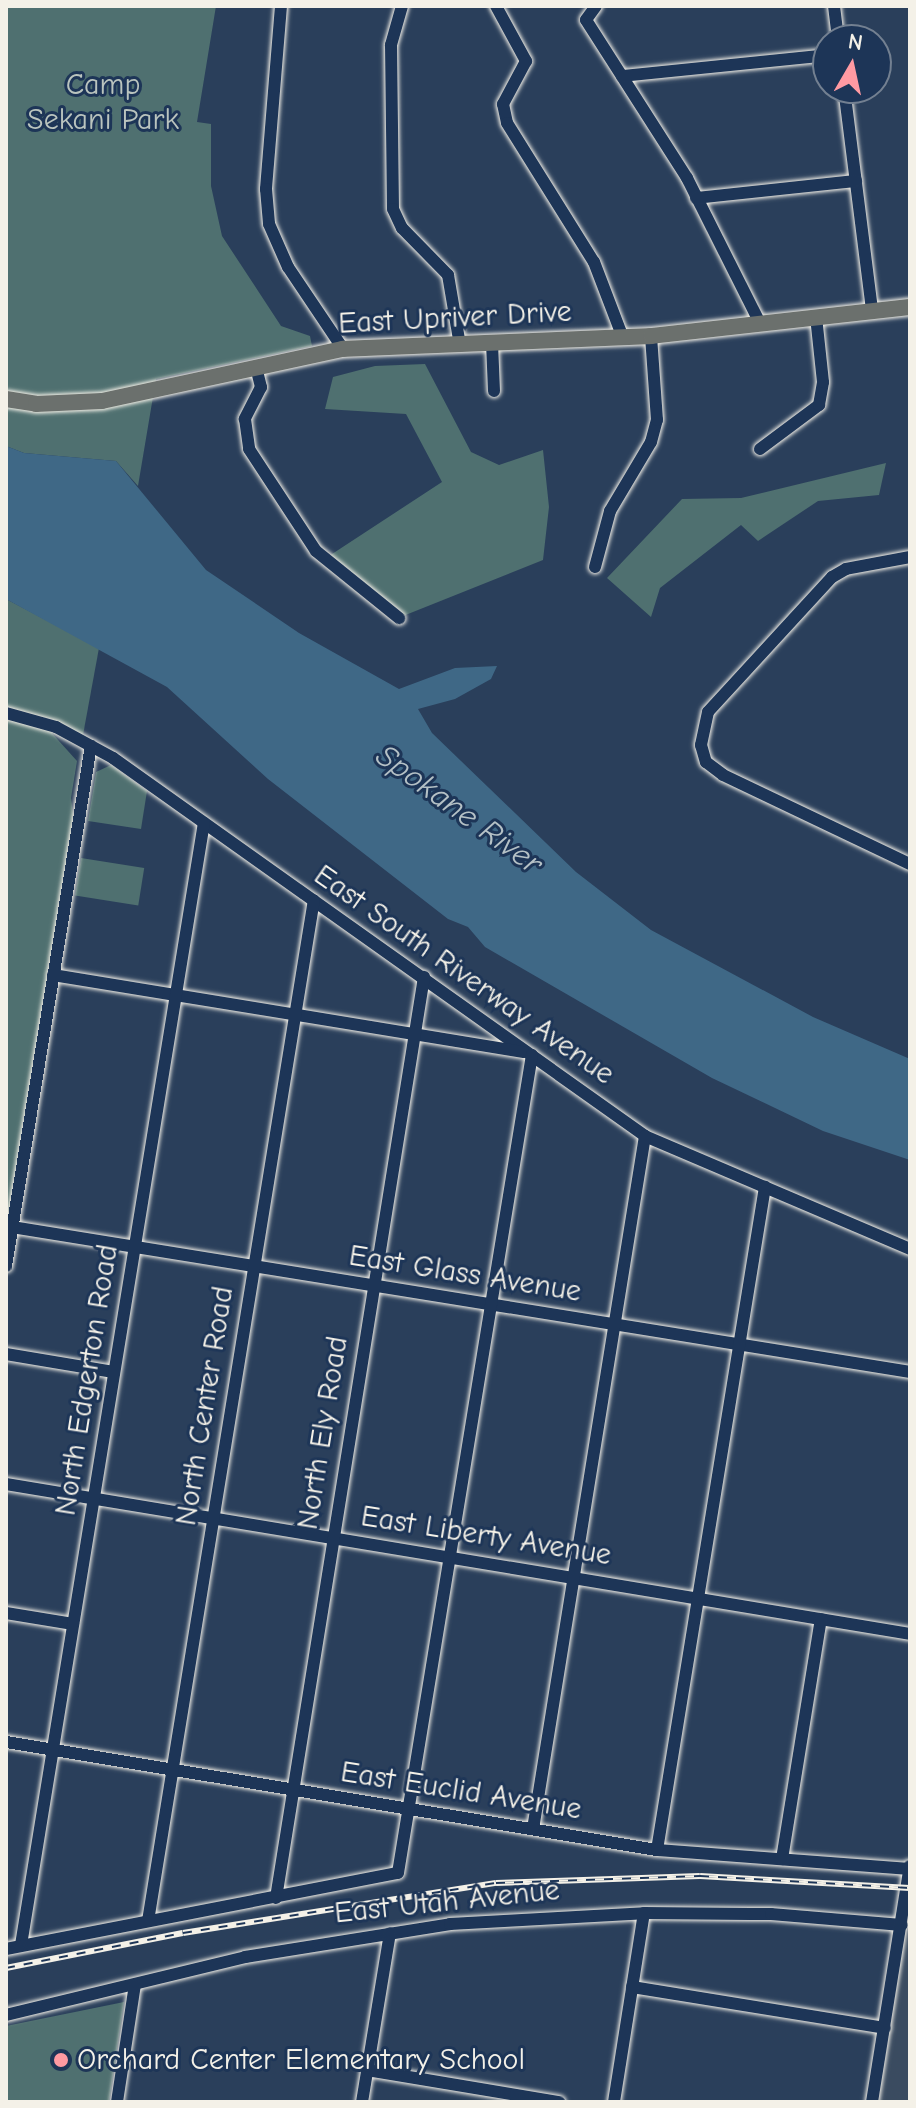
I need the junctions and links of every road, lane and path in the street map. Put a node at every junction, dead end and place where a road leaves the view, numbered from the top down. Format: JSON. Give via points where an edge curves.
{"nodes":[{"id":1,"x":281,"y":6,"type":"edge"},
{"id":2,"x":402,"y":6,"type":"edge"},
{"id":3,"x":496,"y":6,"type":"edge"},
{"id":4,"x":596,"y":6,"type":"edge"},
{"id":5,"x":812,"y":57,"type":"edge"},
{"id":6,"x":622,"y":76,"type":"junction"},
{"id":7,"x":846,"y":104,"type":"edge"},
{"id":8,"x":856,"y":181,"type":"junction"},
{"id":9,"x":696,"y":198,"type":"junction"},
{"id":10,"x":910,"y":307,"type":"edge"},
{"id":11,"x":872,"y":311,"type":"junction"},
{"id":12,"x":816,"y":317,"type":"junction"},
{"id":13,"x":760,"y":323,"type":"junction"},
{"id":14,"x":651,"y":336,"type":"junction"},
{"id":15,"x":623,"y":338,"type":"junction"},
{"id":16,"x":492,"y":343,"type":"junction"},
{"id":17,"x":460,"y":345,"type":"junction"},
{"id":18,"x":343,"y":349,"type":"junction"},
{"id":19,"x":256,"y":367,"type":"junction"},
{"id":20,"x":494,"y":391,"type":"dead end"},
{"id":21,"x":6,"y":399,"type":"edge"},
{"id":22,"x":760,"y":449,"type":"dead end"},
{"id":23,"x":910,"y":557,"type":"edge"},
{"id":24,"x":595,"y":567,"type":"dead end"},
{"id":25,"x":399,"y":618,"type":"dead end"},
{"id":26,"x":6,"y":713,"type":"edge"},
{"id":27,"x":91,"y":746,"type":"junction"},
{"id":28,"x":204,"y":823,"type":"junction"},
{"id":29,"x":910,"y":864,"type":"edge"},
{"id":30,"x":314,"y":900,"type":"junction"},
{"id":31,"x":53,"y":975,"type":"junction"},
{"id":32,"x":424,"y":977,"type":"junction"},
{"id":33,"x":175,"y":995,"type":"junction"},
{"id":34,"x":295,"y":1014,"type":"junction"},
{"id":35,"x":414,"y":1034,"type":"junction"},
{"id":36,"x":530,"y":1054,"type":"junction"},
{"id":37,"x":645,"y":1136,"type":"junction"},
{"id":38,"x":765,"y":1187,"type":"junction"},
{"id":39,"x":12,"y":1227,"type":"junction"},
{"id":40,"x":135,"y":1246,"type":"junction"},
{"id":41,"x":910,"y":1249,"type":"edge"},
{"id":42,"x":6,"y":1266,"type":"edge"},
{"id":43,"x":254,"y":1266,"type":"junction"},
{"id":44,"x":373,"y":1285,"type":"junction"},
{"id":45,"x":492,"y":1305,"type":"junction"},
{"id":46,"x":614,"y":1324,"type":"junction"},
{"id":47,"x":737,"y":1345,"type":"junction"},
{"id":48,"x":6,"y":1354,"type":"edge"},
{"id":49,"x":114,"y":1372,"type":"junction"},
{"id":50,"x":910,"y":1372,"type":"edge"},
{"id":51,"x":6,"y":1484,"type":"edge"},
{"id":52,"x":94,"y":1498,"type":"junction"},
{"id":53,"x":213,"y":1518,"type":"junction"},
{"id":54,"x":332,"y":1537,"type":"junction"},
{"id":55,"x":451,"y":1556,"type":"junction"},
{"id":56,"x":575,"y":1577,"type":"junction"},
{"id":57,"x":698,"y":1597,"type":"junction"},
{"id":58,"x":6,"y":1613,"type":"edge"},
{"id":59,"x":821,"y":1619,"type":"junction"},
{"id":60,"x":73,"y":1624,"type":"junction"},
{"id":61,"x":910,"y":1634,"type":"edge"},
{"id":62,"x":6,"y":1742,"type":"edge"},
{"id":63,"x":53,"y":1750,"type":"junction"},
{"id":64,"x":171,"y":1770,"type":"junction"},
{"id":65,"x":291,"y":1789,"type":"junction"},
{"id":66,"x":410,"y":1809,"type":"junction"},
{"id":67,"x":533,"y":1829,"type":"junction"},
{"id":68,"x":657,"y":1850,"type":"junction"},
{"id":69,"x":782,"y":1859,"type":"junction"},
{"id":70,"x":910,"y":1868,"type":"edge"},
{"id":71,"x":276,"y":1898,"type":"junction"},
{"id":72,"x":644,"y":1913,"type":"junction"},
{"id":73,"x":148,"y":1921,"type":"junction"},
{"id":74,"x":902,"y":1925,"type":"junction"},
{"id":75,"x":390,"y":1933,"type":"junction"},
{"id":76,"x":21,"y":1945,"type":"junction"},
{"id":77,"x":6,"y":1949,"type":"edge"},
{"id":78,"x":135,"y":1985,"type":"junction"},
{"id":79,"x":632,"y":1987,"type":"junction"},
{"id":80,"x":6,"y":2015,"type":"edge"},
{"id":81,"x":885,"y":2028,"type":"junction"},
{"id":82,"x":367,"y":2070,"type":"junction"},
{"id":83,"x":117,"y":2102,"type":"edge"},
{"id":84,"x":362,"y":2102,"type":"edge"},
{"id":85,"x":559,"y":2102,"type":"edge"},
{"id":86,"x":614,"y":2102,"type":"edge"},
{"id":87,"x":872,"y":2102,"type":"edge"}],
"edges":[{"from":1,"to":18,"type":"street","via":[[266,189],[269,224],[288,267]]},
{"from":2,"to":17,"type":"street","via":[[391,45],[393,209],[402,228],[448,275]]},
{"from":3,"to":15,"type":"street","via":[[526,61],[503,104],[507,123],[594,262]]},
{"from":4,"to":6,"type":"street","via":[[586,20]]},
{"from":5,"to":6,"type":"street"},
{"from":6,"to":9,"type":"street"},
{"from":7,"to":8,"type":"street"},
{"from":8,"to":9,"type":"street"},
{"from":8,"to":11,"type":"street"},
{"from":9,"to":13,"type":"street"},
{"from":10,"to":11,"type":"main road","name":"East Upriver Drive"},
{"from":11,"to":12,"type":"main road","name":"East Upriver Drive"},
{"from":12,"to":13,"type":"main road","name":"East Upriver Drive"},
{"from":12,"to":22,"type":"street","via":[[823,382],[819,405]]},
{"from":13,"to":14,"type":"main road","name":"East Upriver Drive"},
{"from":14,"to":15,"type":"main road","name":"East Upriver Drive"},
{"from":14,"to":24,"type":"street","via":[[657,420],[651,442],[610,511]]},
{"from":15,"to":16,"type":"main road","name":"East Upriver Drive"},
{"from":16,"to":17,"type":"main road","name":"East Upriver Drive"},
{"from":16,"to":20,"type":"street"},
{"from":17,"to":18,"type":"main road","name":"East Upriver Drive"},
{"from":18,"to":19,"type":"main road","name":"East Upriver Drive"},
{"from":19,"to":21,"type":"main road","name":"East Upriver Drive","via":[[102,401],[36,404]]},
{"from":19,"to":25,"type":"street","via":[[261,387],[245,419],[249,449],[316,551]]},
{"from":23,"to":29,"type":"street","via":[[846,569],[832,577],[708,712],[701,745],[706,762],[723,775]]},
{"from":26,"to":27,"type":"street","name":"East South Riverway Avenue","via":[[56,727]]},
{"from":27,"to":28,"type":"street","name":"East South Riverway Avenue"},
{"from":27,"to":31,"type":"street"},
{"from":28,"to":30,"type":"street","name":"East South Riverway Avenue"},
{"from":28,"to":33,"type":"street","name":"North Edgerton Road"},
{"from":30,"to":32,"type":"street","name":"East South Riverway Avenue"},
{"from":30,"to":34,"type":"street","name":"North Center Road"},
{"from":31,"to":33,"type":"street"},
{"from":31,"to":39,"type":"street"},
{"from":32,"to":35,"type":"street","name":"North Ely Road"},
{"from":32,"to":36,"type":"street","name":"East South Riverway Avenue"},
{"from":33,"to":34,"type":"street"},
{"from":33,"to":40,"type":"street","name":"North Edgerton Road"},
{"from":34,"to":35,"type":"street"},
{"from":34,"to":43,"type":"street","name":"North Center Road"},
{"from":35,"to":36,"type":"street"},
{"from":35,"to":44,"type":"street","name":"North Ely Road"},
{"from":36,"to":37,"type":"street","name":"East South Riverway Avenue"},
{"from":36,"to":45,"type":"street"},
{"from":37,"to":38,"type":"street","name":"East South Riverway Avenue"},
{"from":37,"to":46,"type":"street"},
{"from":38,"to":41,"type":"street","name":"East South Riverway Avenue"},
{"from":38,"to":47,"type":"street"},
{"from":39,"to":40,"type":"street","name":"East Glass Avenue"},
{"from":39,"to":42,"type":"street"},
{"from":40,"to":43,"type":"street","name":"East Glass Avenue"},
{"from":40,"to":49,"type":"street","name":"North Edgerton Road"},
{"from":43,"to":44,"type":"street","name":"East Glass Avenue"},
{"from":43,"to":53,"type":"street","name":"North Center Road"},
{"from":44,"to":45,"type":"street","name":"East Glass Avenue"},
{"from":44,"to":54,"type":"street","name":"North Ely Road"},
{"from":45,"to":46,"type":"street","name":"East Glass Avenue"},
{"from":45,"to":55,"type":"street"},
{"from":46,"to":47,"type":"street","name":"East Glass Avenue"},
{"from":46,"to":56,"type":"street"},
{"from":47,"to":50,"type":"street","name":"East Glass Avenue"},
{"from":47,"to":57,"type":"street"},
{"from":48,"to":49,"type":"street"},
{"from":49,"to":52,"type":"street","name":"North Edgerton Road"},
{"from":51,"to":52,"type":"street","name":"East Liberty Avenue"},
{"from":52,"to":53,"type":"street","name":"East Liberty Avenue"},
{"from":52,"to":60,"type":"street","name":"North Edgerton Road"},
{"from":53,"to":54,"type":"street","name":"East Liberty Avenue"},
{"from":53,"to":64,"type":"street","name":"North Center Road"},
{"from":54,"to":55,"type":"street","name":"East Liberty Avenue"},
{"from":54,"to":65,"type":"street","name":"North Ely Road"},
{"from":55,"to":56,"type":"street","name":"East Liberty Avenue"},
{"from":55,"to":66,"type":"street"},
{"from":56,"to":57,"type":"street","name":"East Liberty Avenue"},
{"from":56,"to":67,"type":"street"},
{"from":57,"to":59,"type":"street","name":"East Liberty Avenue"},
{"from":57,"to":68,"type":"street"},
{"from":58,"to":60,"type":"street"},
{"from":59,"to":61,"type":"street","name":"East Liberty Avenue"},
{"from":59,"to":69,"type":"street"},
{"from":60,"to":63,"type":"street","name":"North Edgerton Road"},
{"from":62,"to":63,"type":"street","name":"East Euclid Avenue"},
{"from":63,"to":64,"type":"street","name":"East Euclid Avenue"},
{"from":63,"to":76,"type":"street","name":"North Edgerton Road"},
{"from":64,"to":65,"type":"street","name":"East Euclid Avenue"},
{"from":64,"to":73,"type":"street","name":"North Center Road"},
{"from":65,"to":66,"type":"street","name":"East Euclid Avenue"},
{"from":65,"to":71,"type":"street","name":"North Ely Road"},
{"from":66,"to":67,"type":"street","name":"East Euclid Avenue"},
{"from":66,"to":71,"type":"street","via":[[398,1873]]},
{"from":67,"to":68,"type":"street","name":"East Euclid Avenue"},
{"from":68,"to":69,"type":"street","name":"East Euclid Avenue"},
{"from":69,"to":70,"type":"street","name":"East Euclid Avenue"},
{"from":70,"to":74,"type":"street"},
{"from":71,"to":73,"type":"street"},
{"from":72,"to":74,"type":"street","name":"East Utah Avenue","via":[[771,1914]]},
{"from":72,"to":75,"type":"street","name":"East Utah Avenue","via":[[516,1918]]},
{"from":72,"to":79,"type":"street"},
{"from":73,"to":76,"type":"street"},
{"from":74,"to":81,"type":"street"},
{"from":75,"to":78,"type":"street","name":"East Utah Avenue","via":[[245,1957]]},
{"from":75,"to":82,"type":"street"},
{"from":76,"to":77,"type":"street"},
{"from":78,"to":80,"type":"street","name":"East Utah Avenue"},
{"from":78,"to":83,"type":"street"},
{"from":79,"to":81,"type":"street"},
{"from":79,"to":86,"type":"street"},
{"from":81,"to":87,"type":"street"},
{"from":82,"to":84,"type":"street"},
{"from":82,"to":85,"type":"street"}]}
